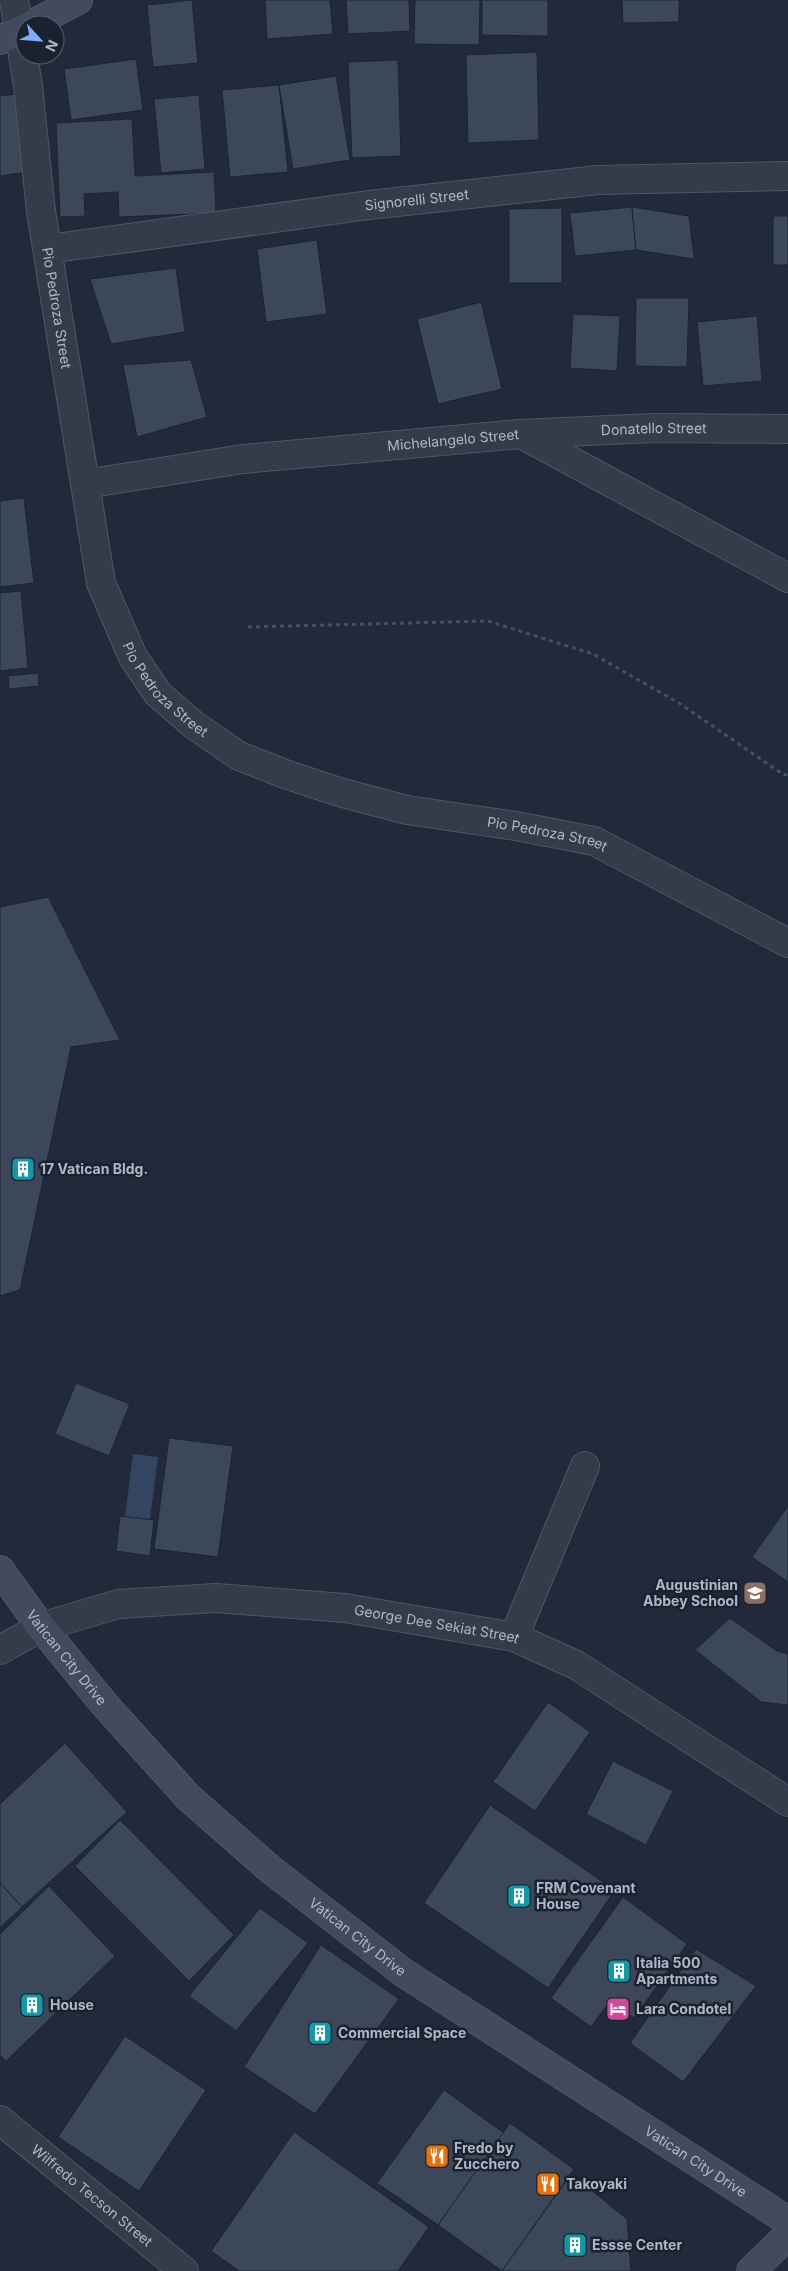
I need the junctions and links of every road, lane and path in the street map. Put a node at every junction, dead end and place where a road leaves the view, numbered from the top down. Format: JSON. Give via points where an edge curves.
{"nodes":[{"id":1,"x":14,"y":0,"type":"edge"},
{"id":2,"x":78,"y":0,"type":"edge"},
{"id":3,"x":16,"y":15,"type":"edge"},
{"id":4,"x":49,"y":15,"type":"edge"},
{"id":5,"x":23,"y":65,"type":"edge"},
{"id":6,"x":788,"y":176,"type":"edge"},
{"id":7,"x":48,"y":249,"type":"junction"},
{"id":8,"x":788,"y":428,"type":"edge"},
{"id":9,"x":520,"y":434,"type":"junction"},
{"id":10,"x":85,"y":484,"type":"junction"},
{"id":11,"x":788,"y":578,"type":"edge"},
{"id":12,"x":248,"y":627,"type":"dead end"},
{"id":13,"x":788,"y":774,"type":"edge"},
{"id":14,"x":788,"y":943,"type":"edge"},
{"id":15,"x":585,"y":1466,"type":"dead end"},
{"id":16,"x":0,"y":1570,"type":"edge"},
{"id":17,"x":41,"y":1627,"type":"junction"},
{"id":18,"x":514,"y":1637,"type":"junction"},
{"id":19,"x":0,"y":1650,"type":"edge"},
{"id":20,"x":785,"y":1795,"type":"edge"},
{"id":21,"x":0,"y":2120,"type":"edge"},
{"id":22,"x":788,"y":2221,"type":"edge"},
{"id":23,"x":788,"y":2235,"type":"edge"},
{"id":24,"x":184,"y":2271,"type":"edge"},
{"id":25,"x":750,"y":2271,"type":"edge"}],
"edges":[{"from":1,"to":3,"type":"street","name":"Pio Pedroza Street"},
{"from":2,"to":4,"type":"main road"},
{"from":5,"to":7,"type":"street","name":"Pio Pedroza Street"},
{"from":6,"to":7,"type":"street","name":"Signorelli Street","via":[[598,180],[369,205]]},
{"from":7,"to":10,"type":"street","name":"Pio Pedroza Street"},
{"from":8,"to":9,"type":"street","name":"Donatello Street","via":[[653,428]]},
{"from":9,"to":10,"type":"street","name":"Michelangelo Street","via":[[243,459]]},
{"from":9,"to":11,"type":"street","name":"Michelangelo Street"},
{"from":10,"to":14,"type":"street","name":"Pio Pedroza Street","via":[[101,584],[133,657],[158,694],[194,725],[239,756],[294,777],[407,810],[594,841]]},
{"from":12,"to":13,"type":"path","via":[[488,621],[593,654],[679,703],[784,775]]},
{"from":15,"to":18,"type":"street"},
{"from":16,"to":17,"type":"main road","name":"Vatican City Drive"},
{"from":17,"to":18,"type":"street","name":"George Dee Sekiat Street","via":[[118,1604],[216,1598],[345,1608]]},
{"from":17,"to":19,"type":"street","name":"George Dee Sekiat Street"},
{"from":17,"to":22,"type":"main road","name":"Vatican City Drive","via":[[188,1797],[270,1869],[404,1973]]},
{"from":18,"to":20,"type":"street","name":"George Dee Sekiat Street","via":[[576,1665]]},
{"from":21,"to":24,"type":"street","name":"Wilfredo Tecson Street"},
{"from":23,"to":25,"type":"main road"}]}
